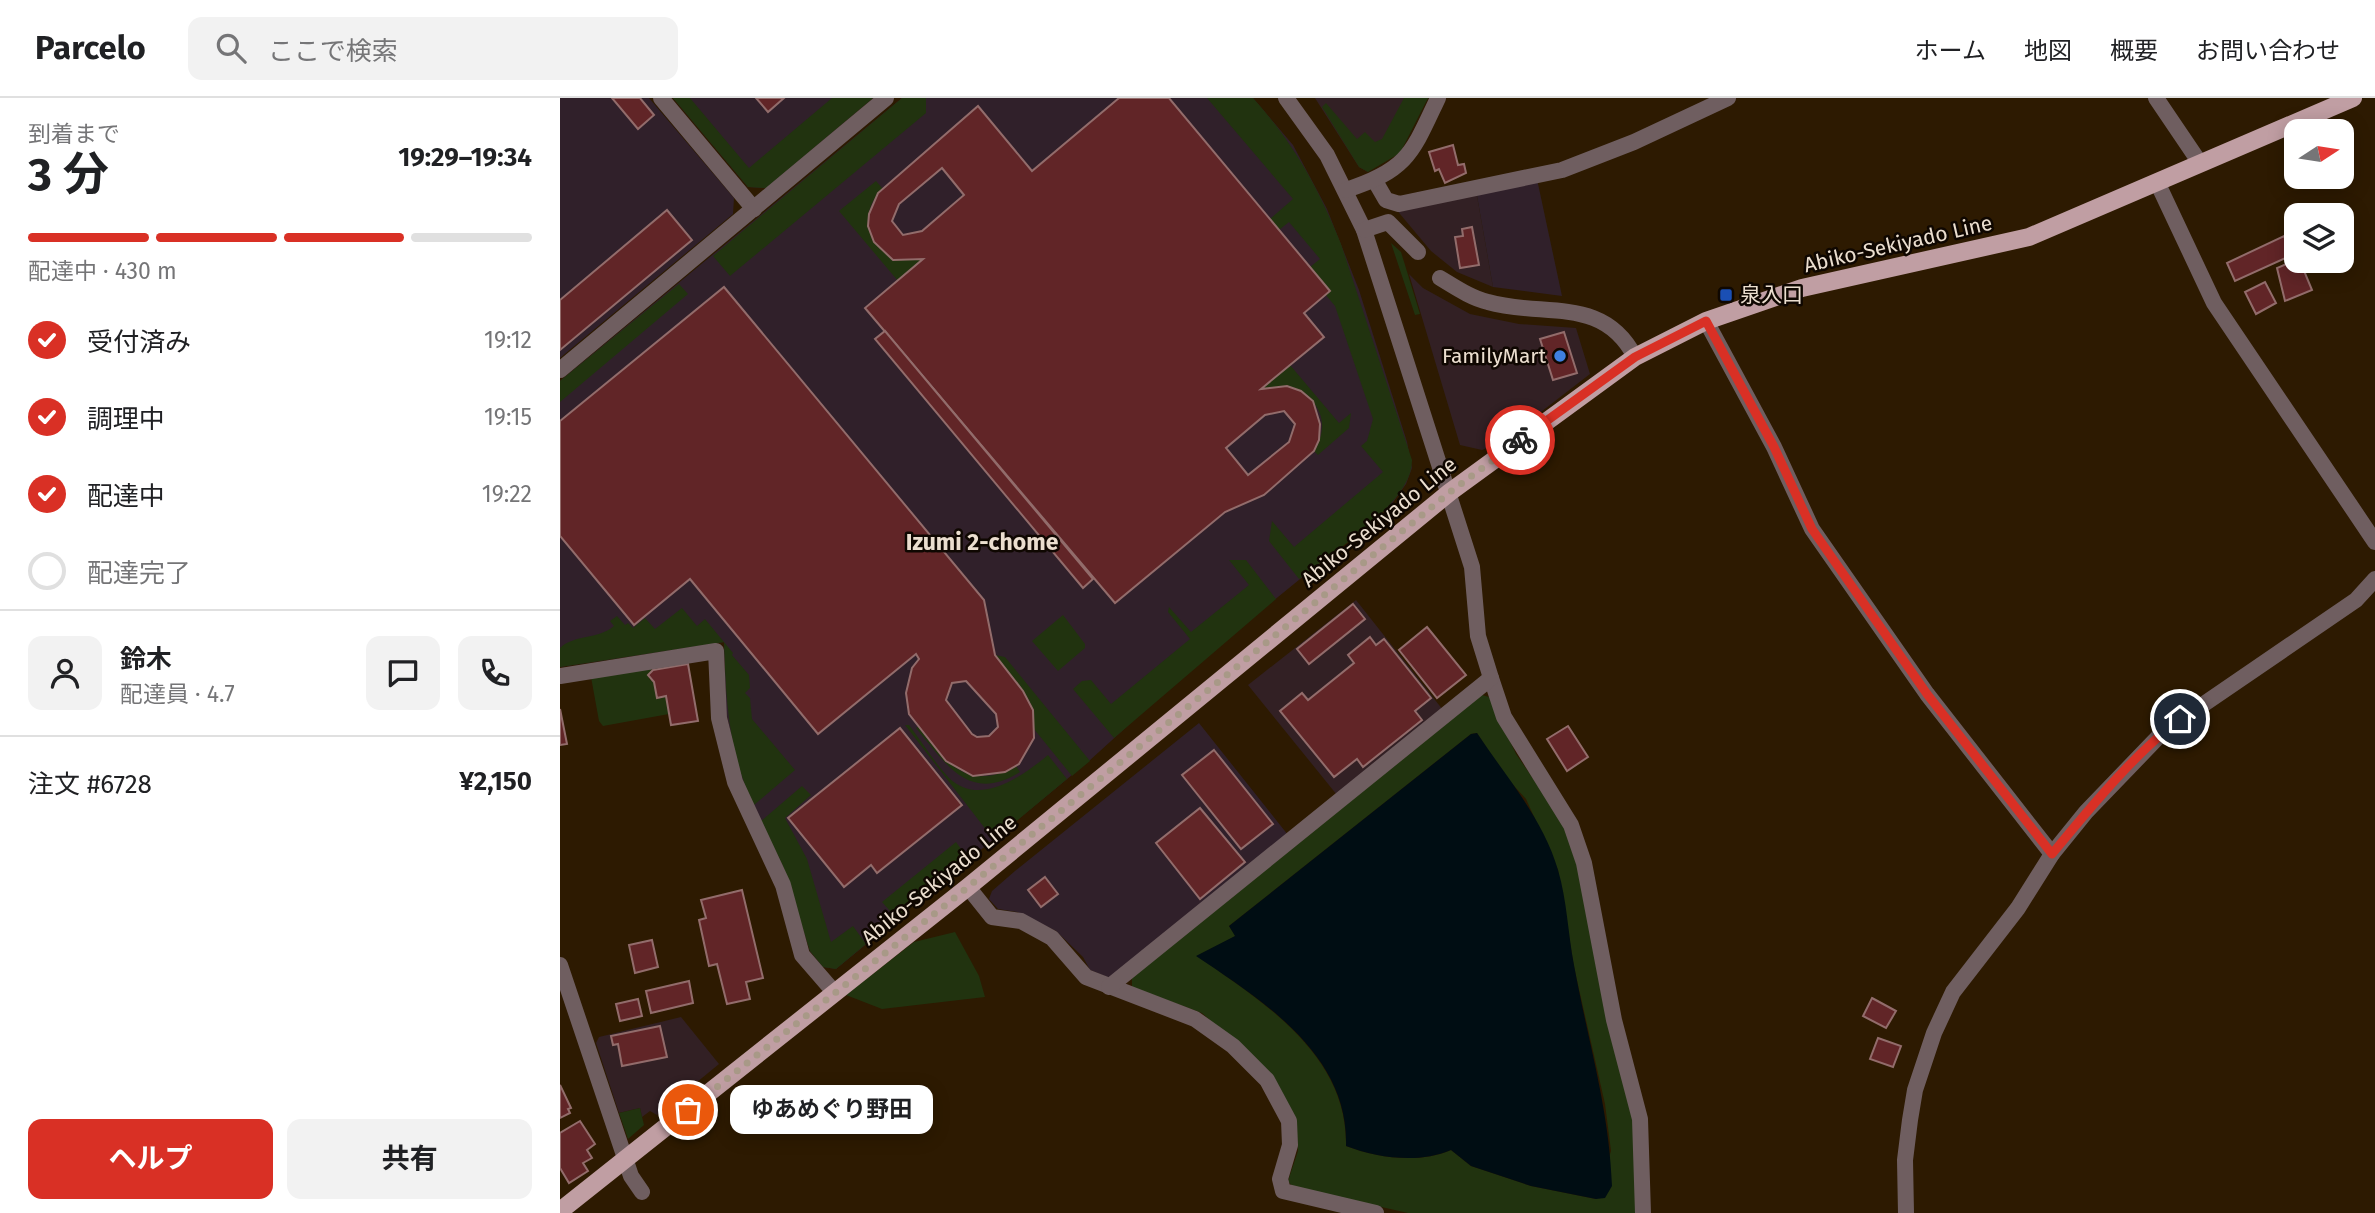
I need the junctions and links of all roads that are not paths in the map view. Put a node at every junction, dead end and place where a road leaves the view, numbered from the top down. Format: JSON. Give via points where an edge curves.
{"nodes":[{"id":1,"x":661,"y":98,"type":"edge"},
{"id":2,"x":886,"y":98,"type":"edge"},
{"id":3,"x":1286,"y":98,"type":"edge"},
{"id":4,"x":1438,"y":98,"type":"edge"},
{"id":5,"x":1728,"y":98,"type":"edge"},
{"id":6,"x":2156,"y":98,"type":"edge"},
{"id":7,"x":2353,"y":98,"type":"edge"},
{"id":8,"x":2200,"y":163,"type":"junction"},
{"id":9,"x":1375,"y":181,"type":"junction"},
{"id":10,"x":2157,"y":182,"type":"junction"},
{"id":11,"x":1346,"y":190,"type":"junction"},
{"id":12,"x":754,"y":209,"type":"junction"},
{"id":13,"x":1364,"y":230,"type":"junction"},
{"id":14,"x":1418,"y":252,"type":"dead end"},
{"id":15,"x":1440,"y":278,"type":"dead end"},
{"id":16,"x":1706,"y":321,"type":"junction"},
{"id":17,"x":1635,"y":357,"type":"junction"},
{"id":18,"x":560,"y":370,"type":"edge"},
{"id":19,"x":1450,"y":492,"type":"junction"},
{"id":20,"x":2375,"y":542,"type":"edge"},
{"id":21,"x":2375,"y":579,"type":"edge"},
{"id":22,"x":560,"y":676,"type":"edge"},
{"id":23,"x":1491,"y":678,"type":"junction"},
{"id":24,"x":2052,"y":854,"type":"junction"},
{"id":25,"x":968,"y":887,"type":"junction"},
{"id":26,"x":560,"y":965,"type":"edge"},
{"id":27,"x":1109,"y":987,"type":"junction"},
{"id":28,"x":834,"y":992,"type":"junction"},
{"id":29,"x":625,"y":1160,"type":"junction"},
{"id":30,"x":642,"y":1192,"type":"dead end"},
{"id":31,"x":560,"y":1212,"type":"edge"},
{"id":32,"x":1376,"y":1213,"type":"edge"},
{"id":33,"x":1643,"y":1213,"type":"edge"},
{"id":34,"x":1906,"y":1213,"type":"edge"}],
"edges":[{"from":1,"to":12,"type":"street"},
{"from":2,"to":12,"type":"street"},
{"from":3,"to":11,"type":"street","via":[[1328,155]]},
{"from":4,"to":9,"type":"street","via":[[1410,156]]},
{"from":5,"to":9,"type":"street","via":[[1562,170],[1399,204],[1386,200]]},
{"from":6,"to":8,"type":"street"},
{"from":7,"to":8,"type":"main road","name":"Abiko-Sekiyado Line"},
{"from":8,"to":10,"type":"main road","name":"Abiko-Sekiyado Line"},
{"from":9,"to":11,"type":"street"},
{"from":10,"to":16,"type":"main road","name":"Abiko-Sekiyado Line","via":[[2029,237],[1802,288]]},
{"from":10,"to":20,"type":"street","via":[[2214,303]]},
{"from":11,"to":13,"type":"street"},
{"from":12,"to":18,"type":"street"},
{"from":13,"to":14,"type":"street","via":[[1388,222]]},
{"from":13,"to":19,"type":"street"},
{"from":15,"to":17,"type":"street","via":[[1486,302],[1601,319],[1626,339]]},
{"from":16,"to":17,"type":"main road","name":"Abiko-Sekiyado Line"},
{"from":16,"to":24,"type":"street","via":[[1812,529],[1927,694]]},
{"from":17,"to":19,"type":"main road","name":"Abiko-Sekiyado Line"},
{"from":19,"to":23,"type":"street","via":[[1472,567],[1478,636]]},
{"from":19,"to":25,"type":"main road","name":"Abiko-Sekiyado Line"},
{"from":21,"to":24,"type":"street","via":[[2356,600],[2163,732]]},
{"from":22,"to":28,"type":"street","via":[[716,651],[719,718],[735,782],[783,885],[802,955]]},
{"from":23,"to":27,"type":"street"},
{"from":23,"to":33,"type":"street","via":[[1504,717],[1571,825],[1584,863],[1614,1020],[1640,1119]]},
{"from":24,"to":34,"type":"street","via":[[2018,908],[1953,992],[1934,1033],[1910,1120]]},
{"from":25,"to":27,"type":"street","via":[[992,917],[1021,921],[1052,937],[1086,977]]},
{"from":25,"to":28,"type":"main road","name":"Abiko-Sekiyado Line"},
{"from":26,"to":29,"type":"street"},
{"from":27,"to":32,"type":"street","via":[[1195,1019],[1233,1046],[1267,1080],[1292,1134],[1280,1179],[1283,1191]]},
{"from":28,"to":29,"type":"main road","name":"Abiko-Sekiyado Line"},
{"from":29,"to":30,"type":"street"},
{"from":29,"to":31,"type":"main road","name":"Abiko-Sekiyado Line"}]}
